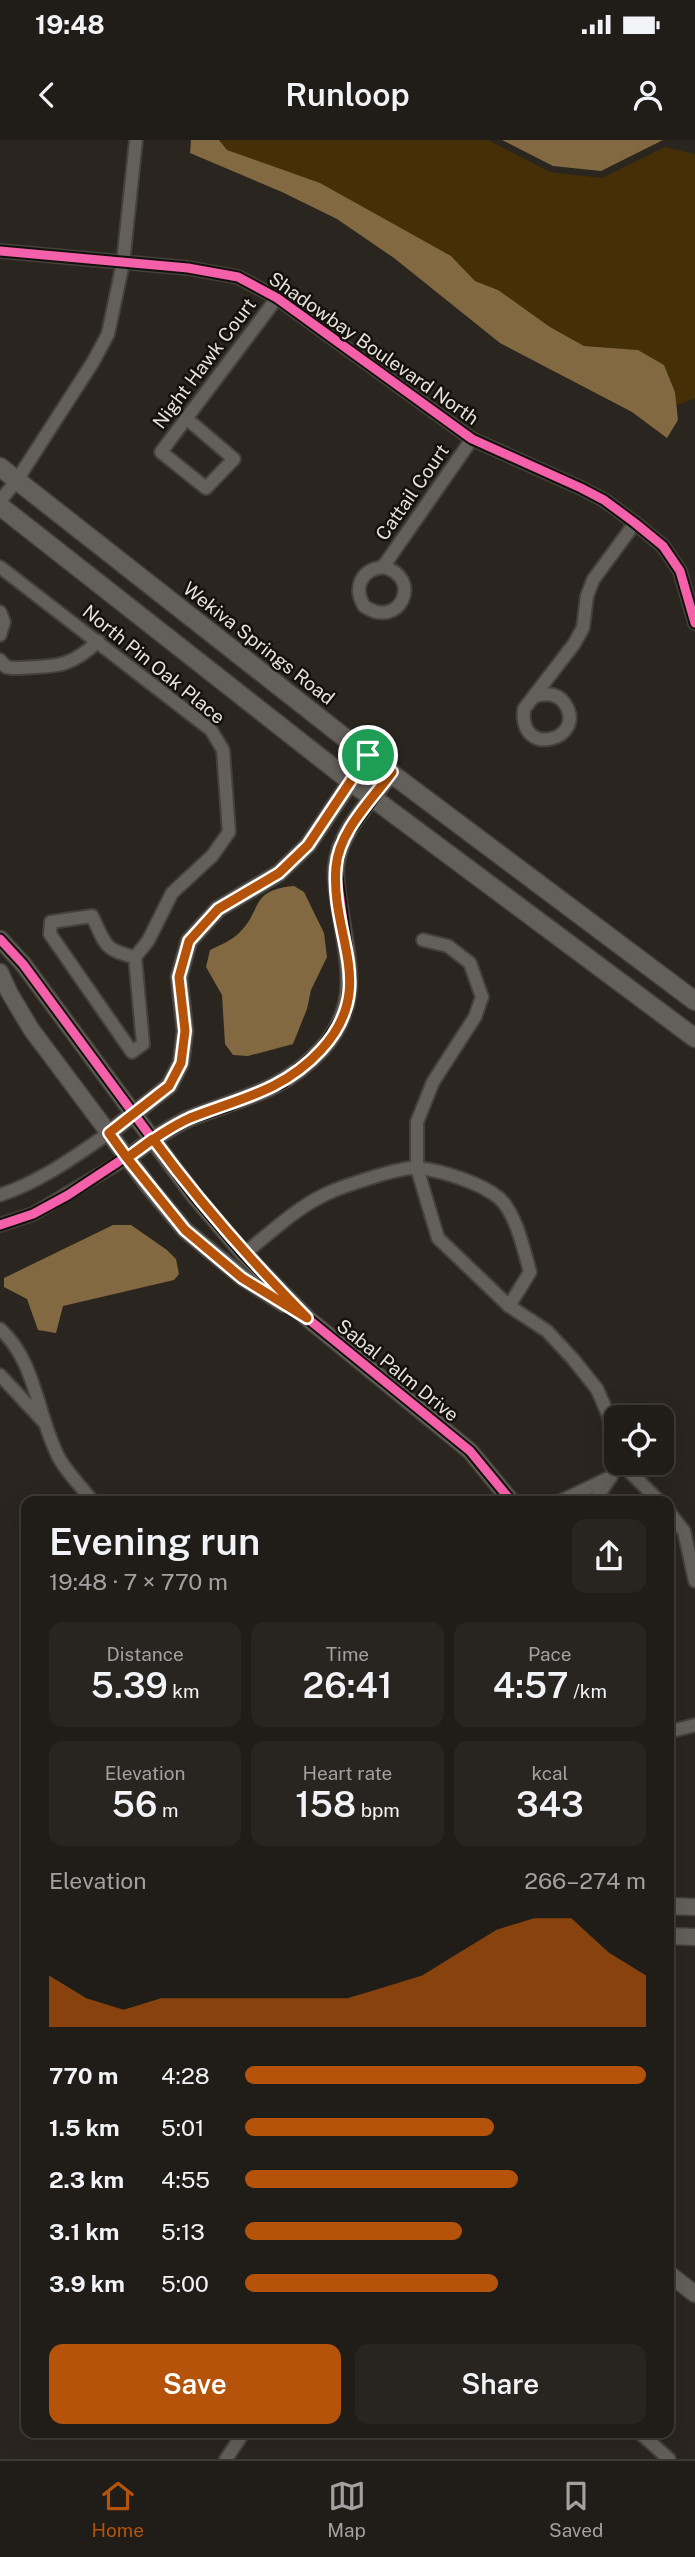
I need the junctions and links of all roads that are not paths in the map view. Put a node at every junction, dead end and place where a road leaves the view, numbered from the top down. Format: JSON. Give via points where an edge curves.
{"nodes":[{"id":1,"x":136,"y":140,"type":"edge"},
{"id":2,"x":0,"y":251,"type":"edge"},
{"id":3,"x":123,"y":263,"type":"junction"},
{"id":4,"x":277,"y":298,"type":"junction"},
{"id":5,"x":186,"y":418,"type":"junction"},
{"id":6,"x":472,"y":439,"type":"junction"},
{"id":7,"x":0,"y":467,"type":"edge"},
{"id":8,"x":17,"y":480,"type":"junction"},
{"id":9,"x":0,"y":501,"type":"edge"},
{"id":10,"x":0,"y":506,"type":"edge"},
{"id":11,"x":635,"y":523,"type":"junction"},
{"id":12,"x":0,"y":567,"type":"edge"},
{"id":13,"x":383,"y":567,"type":"dead end"},
{"id":14,"x":0,"y":612,"type":"edge"},
{"id":15,"x":695,"y":622,"type":"edge"},
{"id":16,"x":0,"y":635,"type":"edge"},
{"id":17,"x":98,"y":641,"type":"junction"},
{"id":18,"x":0,"y":660,"type":"edge"},
{"id":19,"x":536,"y":696,"type":"dead end"},
{"id":20,"x":368,"y":755,"type":"junction"},
{"id":21,"x":392,"y":772,"type":"junction"},
{"id":22,"x":351,"y":781,"type":"junction"},
{"id":23,"x":373,"y":798,"type":"junction"},
{"id":24,"x":0,"y":939,"type":"edge"},
{"id":25,"x":423,"y":940,"type":"dead end"},
{"id":26,"x":135,"y":957,"type":"junction"},
{"id":27,"x":0,"y":972,"type":"edge"},
{"id":28,"x":695,"y":1001,"type":"edge"},
{"id":29,"x":695,"y":1038,"type":"edge"},
{"id":30,"x":135,"y":1114,"type":"junction"},
{"id":31,"x":109,"y":1133,"type":"junction"},
{"id":32,"x":153,"y":1139,"type":"junction"},
{"id":33,"x":127,"y":1158,"type":"junction"},
{"id":34,"x":417,"y":1168,"type":"junction"},
{"id":35,"x":0,"y":1195,"type":"edge"},
{"id":36,"x":0,"y":1225,"type":"edge"},
{"id":37,"x":244,"y":1254,"type":"junction"},
{"id":38,"x":509,"y":1306,"type":"junction"},
{"id":39,"x":307,"y":1318,"type":"junction"},
{"id":40,"x":0,"y":1329,"type":"edge"},
{"id":41,"x":0,"y":1375,"type":"edge"},
{"id":42,"x":604,"y":1405,"type":"edge"},
{"id":43,"x":44,"y":1421,"type":"junction"},
{"id":44,"x":632,"y":1475,"type":"edge"},
{"id":45,"x":611,"y":1477,"type":"joint"},
{"id":46,"x":88,"y":1496,"type":"edge"},
{"id":47,"x":507,"y":1496,"type":"edge"},
{"id":48,"x":571,"y":1496,"type":"edge"},
{"id":49,"x":598,"y":1496,"type":"edge"},
{"id":50,"x":654,"y":1496,"type":"edge"},
{"id":51,"x":674,"y":1518,"type":"edge"},
{"id":52,"x":695,"y":1581,"type":"edge"},
{"id":53,"x":695,"y":1725,"type":"edge"},
{"id":54,"x":674,"y":1730,"type":"edge"},
{"id":55,"x":674,"y":1906,"type":"edge"},
{"id":56,"x":695,"y":1907,"type":"edge"},
{"id":57,"x":674,"y":1936,"type":"edge"},
{"id":58,"x":695,"y":1937,"type":"edge"},
{"id":59,"x":674,"y":2278,"type":"edge"},
{"id":60,"x":695,"y":2294,"type":"edge"},
{"id":61,"x":240,"y":2438,"type":"edge"},
{"id":62,"x":646,"y":2438,"type":"edge"},
{"id":63,"x":226,"y":2459,"type":"edge"},
{"id":64,"x":669,"y":2459,"type":"edge"}],
"edges":[{"from":1,"to":3,"type":"street"},
{"from":2,"to":3,"type":"street","name":"Shadowbay Boulevard North"},
{"from":3,"to":4,"type":"street","name":"Shadowbay Boulevard North","via":[[238,277]]},
{"from":3,"to":8,"type":"street","via":[[108,334]]},
{"from":4,"to":5,"type":"street","name":"Night Hawk Court"},
{"from":4,"to":6,"type":"street","name":"Shadowbay Boulevard North"},
{"from":5,"to":5,"type":"street","name":"Night Hawk Court","via":[[161,452],[206,488],[234,459]]},
{"from":6,"to":11,"type":"street","name":"Shadowbay Boulevard North","via":[[581,488]]},
{"from":6,"to":13,"type":"street","name":"Cattail Court"},
{"from":7,"to":8,"type":"main road","name":"Wekiva Springs Road"},
{"from":8,"to":9,"type":"street"},
{"from":8,"to":20,"type":"main road","name":"Wekiva Springs Road"},
{"from":10,"to":22,"type":"main road"},
{"from":11,"to":15,"type":"street","name":"Shadowbay Boulevard North","via":[[663,546],[680,571]]},
{"from":11,"to":19,"type":"street","via":[[593,580],[583,628]]},
{"from":12,"to":17,"type":"street","name":"North Pin Oak Place"},
{"from":14,"to":16,"type":"street","via":[[4,622]]},
{"from":17,"to":18,"type":"street","via":[[83,656],[59,666],[13,668]]},
{"from":17,"to":26,"type":"street","name":"North Pin Oak Place","via":[[211,730],[223,750],[229,832],[212,856],[172,893]]},
{"from":20,"to":21,"type":"main road","name":"Wekiva Springs Road"},
{"from":20,"to":22,"type":"street"},
{"from":21,"to":23,"type":"street"},
{"from":21,"to":28,"type":"main road","name":"Wekiva Springs Road"},
{"from":22,"to":23,"type":"main road"},
{"from":22,"to":30,"type":"street","via":[[308,845],[279,873],[218,909],[189,941],[179,977],[185,1031],[181,1063],[169,1086]]},
{"from":23,"to":29,"type":"main road"},
{"from":23,"to":32,"type":"street","via":[[342,841],[336,868],[350,975],[346,1012],[321,1050],[282,1083],[189,1119]]},
{"from":24,"to":30,"type":"street","name":"Sabal Palm Drive"},
{"from":25,"to":34,"type":"street","via":[[447,946],[470,963],[482,998],[475,1017],[433,1082],[417,1122]]},
{"from":26,"to":26,"type":"street","via":[[112,951],[92,916],[51,922],[50,934],[132,1052],[143,1044]]},
{"from":27,"to":31,"type":"street","name":"Sabal Palm Drive","via":[[31,1029]]},
{"from":30,"to":31,"type":"street"},
{"from":30,"to":32,"type":"street","name":"Sabal Palm Drive"},
{"from":31,"to":33,"type":"street","name":"Sabal Palm Drive"},
{"from":31,"to":35,"type":"street","via":[[56,1169]]},
{"from":32,"to":33,"type":"street"},
{"from":32,"to":37,"type":"street","name":"Sabal Palm Drive"},
{"from":33,"to":36,"type":"street","via":[[33,1214]]},
{"from":33,"to":39,"type":"street","name":"Sabal Palm Drive","via":[[185,1230],[242,1278]]},
{"from":34,"to":37,"type":"street","via":[[354,1182],[324,1195]]},
{"from":34,"to":38,"type":"street","via":[[438,1238]]},
{"from":34,"to":38,"type":"street","via":[[471,1182],[500,1199],[521,1235],[530,1272]]},
{"from":37,"to":39,"type":"street","name":"Sabal Palm Drive"},
{"from":38,"to":42,"type":"street","via":[[547,1331],[597,1389]]},
{"from":39,"to":47,"type":"street","name":"Sabal Palm Drive","via":[[470,1451]]},
{"from":40,"to":43,"type":"street","via":[[18,1350]]},
{"from":41,"to":43,"type":"street"},
{"from":43,"to":46,"type":"street","via":[[60,1459]]},
{"from":44,"to":50,"type":"street"},
{"from":45,"to":48,"type":"street"},
{"from":45,"to":49,"type":"street"},
{"from":51,"to":52,"type":"street","via":[[684,1531]]},
{"from":53,"to":54,"type":"street"},
{"from":55,"to":56,"type":"street"},
{"from":57,"to":58,"type":"street"},
{"from":59,"to":60,"type":"street"},
{"from":61,"to":63,"type":"street"},
{"from":62,"to":64,"type":"street"}]}
